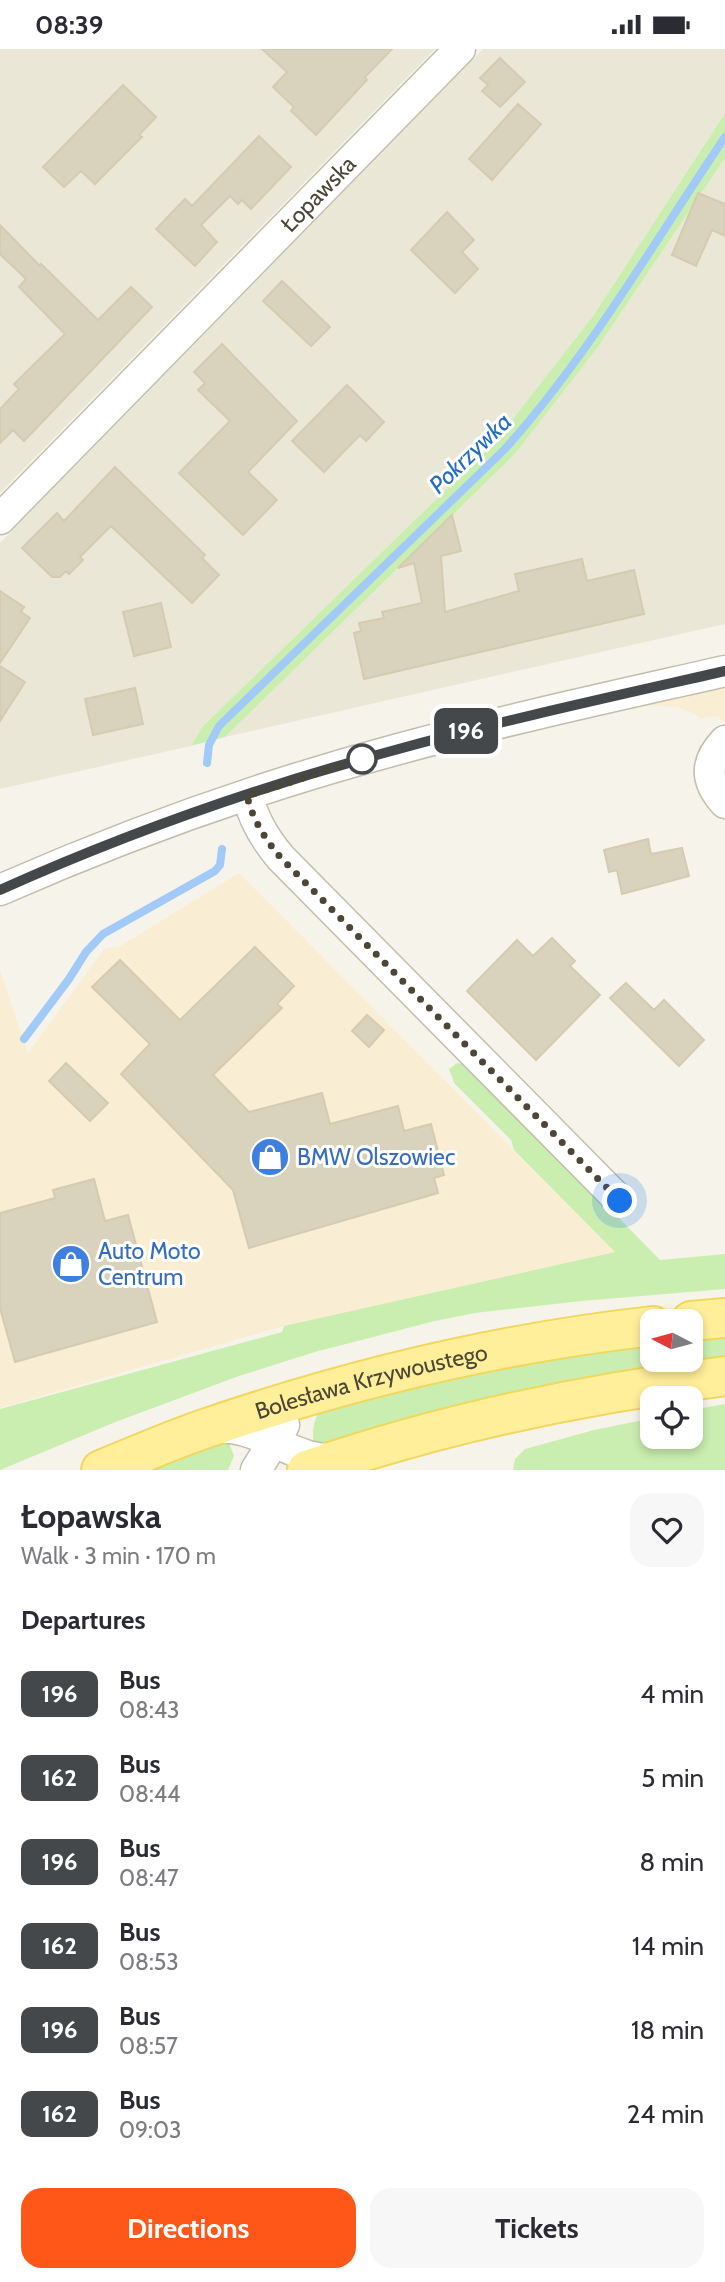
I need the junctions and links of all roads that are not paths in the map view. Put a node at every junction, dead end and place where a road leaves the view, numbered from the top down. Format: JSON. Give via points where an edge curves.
{"nodes":[{"id":1,"x":460,"y":49,"type":"edge"},
{"id":2,"x":0,"y":519,"type":"edge"},
{"id":3,"x":722,"y":676,"type":"edge"},
{"id":4,"x":725,"y":741,"type":"edge"},
{"id":5,"x":247,"y":796,"type":"junction"},
{"id":6,"x":725,"y":803,"type":"edge"},
{"id":7,"x":0,"y":890,"type":"edge"},
{"id":8,"x":620,"y":1201,"type":"dead end"},
{"id":9,"x":725,"y":1318,"type":"edge"},
{"id":10,"x":704,"y":1320,"type":"edge"},
{"id":11,"x":640,"y":1328,"type":"edge"},
{"id":12,"x":725,"y":1376,"type":"edge"},
{"id":13,"x":305,"y":1397,"type":"junction"},
{"id":14,"x":202,"y":1430,"type":"junction"},
{"id":15,"x":273,"y":1441,"type":"junction"},
{"id":16,"x":349,"y":1455,"type":"junction"},
{"id":17,"x":101,"y":1470,"type":"edge"},
{"id":18,"x":256,"y":1470,"type":"edge"},
{"id":19,"x":307,"y":1470,"type":"edge"}],
"edges":[{"from":1,"to":2,"type":"street","name":"Łopawska"},
{"from":3,"to":5,"type":"street","via":[[450,735]]},
{"from":4,"to":6,"type":"street","via":[[713,753],[709,770],[713,790]]},
{"from":5,"to":7,"type":"street"},
{"from":5,"to":8,"type":"street","via":[[257,823],[281,858]]},
{"from":9,"to":10,"type":"main road"},
{"from":11,"to":13,"type":"main road","name":"Bolesława Krzywoustego","via":[[489,1351]]},
{"from":12,"to":16,"type":"main road","via":[[549,1403]]},
{"from":13,"to":14,"type":"main road","name":"Bolesława Krzywoustego"},
{"from":13,"to":15,"type":"street"},
{"from":14,"to":15,"type":"street","via":[[232,1427]]},
{"from":14,"to":17,"type":"main road","name":"Bolesława Krzywoustego"},
{"from":15,"to":16,"type":"street","via":[[316,1458]]},
{"from":15,"to":18,"type":"street"},
{"from":16,"to":19,"type":"main road"}]}
